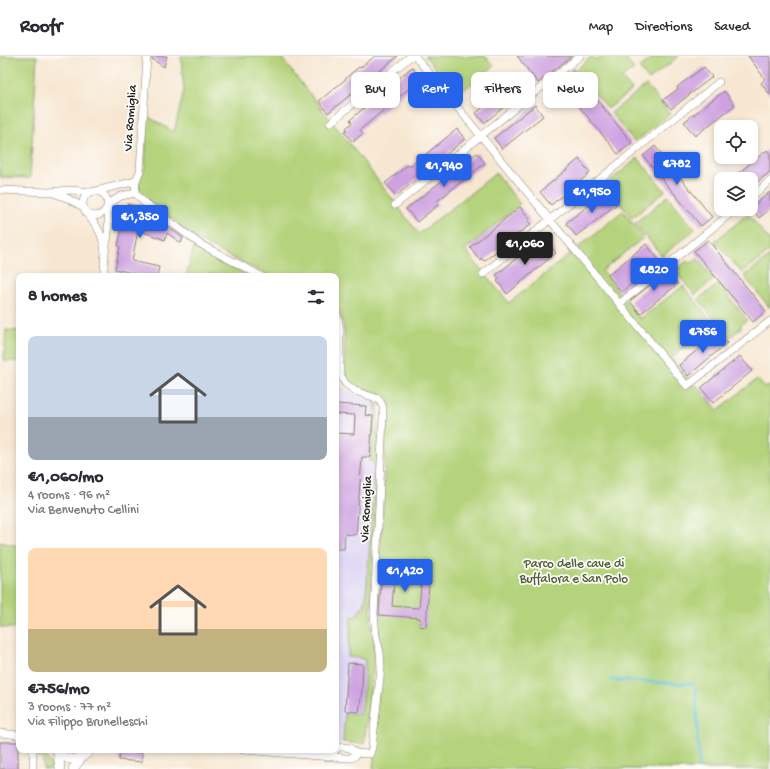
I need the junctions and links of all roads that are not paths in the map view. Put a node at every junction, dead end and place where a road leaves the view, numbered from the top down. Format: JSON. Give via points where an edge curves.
{"nodes":[{"id":1,"x":147,"y":56,"type":"edge"},
{"id":2,"x":411,"y":56,"type":"edge"},
{"id":3,"x":414,"y":56,"type":"edge"},
{"id":4,"x":580,"y":56,"type":"edge"},
{"id":5,"x":719,"y":82,"type":"dead end"},
{"id":6,"x":330,"y":123,"type":"dead end"},
{"id":7,"x":481,"y":136,"type":"junction"},
{"id":8,"x":136,"y":181,"type":"junction"},
{"id":9,"x":770,"y":181,"type":"edge"},
{"id":10,"x":0,"y":190,"type":"edge"},
{"id":11,"x":94,"y":191,"type":"junction"},
{"id":12,"x":758,"y":191,"type":"edge"},
{"id":13,"x":49,"y":192,"type":"junction"},
{"id":14,"x":135,"y":193,"type":"junction"},
{"id":15,"x":395,"y":205,"type":"dead end"},
{"id":16,"x":108,"y":206,"type":"junction"},
{"id":17,"x":83,"y":207,"type":"junction"},
{"id":18,"x":88,"y":214,"type":"junction"},
{"id":19,"x":727,"y":216,"type":"edge"},
{"id":20,"x":550,"y":220,"type":"junction"},
{"id":21,"x":105,"y":253,"type":"junction"},
{"id":22,"x":104,"y":273,"type":"edge"},
{"id":23,"x":255,"y":273,"type":"edge"},
{"id":24,"x":483,"y":274,"type":"dead end"},
{"id":25,"x":619,"y":304,"type":"junction"},
{"id":26,"x":770,"y":321,"type":"edge"},
{"id":27,"x":339,"y":324,"type":"edge"},
{"id":28,"x":0,"y":733,"type":"edge"},
{"id":29,"x":16,"y":735,"type":"edge"},
{"id":30,"x":339,"y":748,"type":"edge"},
{"id":31,"x":33,"y":753,"type":"edge"},
{"id":32,"x":57,"y":753,"type":"edge"},
{"id":33,"x":60,"y":753,"type":"edge"},
{"id":34,"x":87,"y":753,"type":"edge"},
{"id":35,"x":285,"y":753,"type":"edge"},
{"id":36,"x":318,"y":753,"type":"edge"},
{"id":37,"x":355,"y":753,"type":"junction"},
{"id":38,"x":313,"y":755,"type":"junction"},
{"id":39,"x":81,"y":758,"type":"junction"},
{"id":40,"x":33,"y":769,"type":"edge"},
{"id":41,"x":60,"y":769,"type":"edge"},
{"id":42,"x":73,"y":769,"type":"edge"}],
"edges":[{"from":1,"to":8,"type":"street","name":"Via Romiglia","via":[[140,171]]},
{"from":2,"to":6,"type":"street"},
{"from":3,"to":7,"type":"street"},
{"from":4,"to":7,"type":"street"},
{"from":5,"to":20,"type":"street"},
{"from":7,"to":15,"type":"street"},
{"from":7,"to":20,"type":"street"},
{"from":8,"to":11,"type":"street"},
{"from":8,"to":14,"type":"street","name":"Via Romiglia"},
{"from":9,"to":12,"type":"street"},
{"from":10,"to":13,"type":"street"},
{"from":11,"to":13,"type":"street"},
{"from":11,"to":16,"type":"street","via":[[106,197]]},
{"from":11,"to":17,"type":"street","via":[[85,196]]},
{"from":13,"to":17,"type":"street"},
{"from":14,"to":16,"type":"street","via":[[121,196]]},
{"from":14,"to":23,"type":"street","via":[[145,204],[200,244]]},
{"from":16,"to":18,"type":"street","via":[[99,216]]},
{"from":16,"to":21,"type":"street"},
{"from":17,"to":18,"type":"street"},
{"from":18,"to":21,"type":"street","via":[[100,232]]},
{"from":19,"to":25,"type":"street"},
{"from":20,"to":24,"type":"street"},
{"from":20,"to":25,"type":"street"},
{"from":21,"to":22,"type":"street"},
{"from":25,"to":26,"type":"street","via":[[687,386]]},
{"from":27,"to":37,"type":"street","name":"Via Romiglia","via":[[340,374],[345,383],[355,391],[379,399],[383,406],[374,614],[381,668],[370,754]]},
{"from":28,"to":29,"type":"street"},
{"from":30,"to":37,"type":"street","via":[[351,748]]},
{"from":31,"to":40,"type":"street"},
{"from":32,"to":41,"type":"street"},
{"from":33,"to":39,"type":"street","via":[[66,758]]},
{"from":34,"to":39,"type":"street"},
{"from":35,"to":38,"type":"street"},
{"from":36,"to":38,"type":"street"},
{"from":37,"to":38,"type":"street","via":[[351,758]]},
{"from":39,"to":42,"type":"street"}]}
